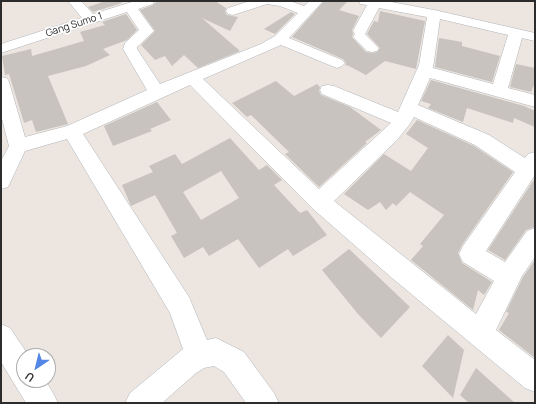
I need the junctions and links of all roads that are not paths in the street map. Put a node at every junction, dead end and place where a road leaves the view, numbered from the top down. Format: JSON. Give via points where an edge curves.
{"nodes":[{"id":1,"x":74,"y":1,"type":"edge"},
{"id":2,"x":148,"y":1,"type":"edge"},
{"id":3,"x":263,"y":1,"type":"edge"},
{"id":4,"x":270,"y":1,"type":"edge"},
{"id":5,"x":317,"y":1,"type":"edge"},
{"id":6,"x":372,"y":2,"type":"edge"},
{"id":7,"x":130,"y":7,"type":"junction"},
{"id":8,"x":233,"y":11,"type":"dead end"},
{"id":9,"x":307,"y":12,"type":"junction"},
{"id":10,"x":434,"y":14,"type":"junction"},
{"id":11,"x":91,"y":20,"type":"junction"},
{"id":12,"x":516,"y":33,"type":"junction"},
{"id":13,"x":535,"y":37,"type":"edge"},
{"id":14,"x":280,"y":39,"type":"junction"},
{"id":15,"x":372,"y":48,"type":"dead end"},
{"id":16,"x":1,"y":49,"type":"edge"},
{"id":17,"x":337,"y":63,"type":"dead end"},
{"id":18,"x":424,"y":71,"type":"junction"},
{"id":19,"x":192,"y":78,"type":"junction"},
{"id":20,"x":1,"y":82,"type":"edge"},
{"id":21,"x":328,"y":90,"type":"dead end"},
{"id":22,"x":499,"y":91,"type":"junction"},
{"id":23,"x":157,"y":92,"type":"junction"},
{"id":24,"x":535,"y":101,"type":"edge"},
{"id":25,"x":406,"y":114,"type":"junction"},
{"id":26,"x":72,"y":131,"type":"junction"},
{"id":27,"x":18,"y":146,"type":"junction"},
{"id":28,"x":531,"y":164,"type":"edge"},
{"id":29,"x":1,"y":181,"type":"edge"},
{"id":30,"x":319,"y":202,"type":"junction"},
{"id":31,"x":535,"y":238,"type":"edge"},
{"id":32,"x":510,"y":277,"type":"junction"},
{"id":33,"x":480,"y":333,"type":"junction"},
{"id":34,"x":1,"y":337,"type":"edge"},
{"id":35,"x":199,"y":355,"type":"junction"},
{"id":36,"x":16,"y":360,"type":"edge"},
{"id":37,"x":535,"y":378,"type":"edge"},
{"id":38,"x":33,"y":388,"type":"edge"},
{"id":39,"x":43,"y":403,"type":"edge"},
{"id":40,"x":140,"y":403,"type":"edge"},
{"id":41,"x":264,"y":403,"type":"edge"}],
"edges":[{"from":1,"to":11,"type":"street"},
{"from":2,"to":7,"type":"street","name":"Gang Sumo 1"},
{"from":3,"to":8,"type":"street"},
{"from":4,"to":9,"type":"street"},
{"from":5,"to":9,"type":"street"},
{"from":6,"to":10,"type":"street"},
{"from":6,"to":15,"type":"street","via":[[360,34]]},
{"from":7,"to":11,"type":"street","name":"Gang Sumo 1"},
{"from":7,"to":23,"type":"street","via":[[147,31],[130,46],[130,49]]},
{"from":9,"to":14,"type":"street"},
{"from":10,"to":12,"type":"street"},
{"from":10,"to":18,"type":"street","via":[[428,65]]},
{"from":11,"to":16,"type":"street","name":"Gang Sumo 1"},
{"from":12,"to":13,"type":"street"},
{"from":12,"to":22,"type":"street"},
{"from":14,"to":17,"type":"street"},
{"from":14,"to":19,"type":"street"},
{"from":18,"to":22,"type":"street"},
{"from":18,"to":25,"type":"street"},
{"from":19,"to":23,"type":"street"},
{"from":19,"to":30,"type":"street"},
{"from":20,"to":27,"type":"street"},
{"from":21,"to":25,"type":"street"},
{"from":22,"to":24,"type":"street"},
{"from":23,"to":26,"type":"street"},
{"from":25,"to":28,"type":"street","via":[[482,140]]},
{"from":25,"to":30,"type":"street","via":[[390,135]]},
{"from":26,"to":27,"type":"street"},
{"from":26,"to":35,"type":"street","via":[[180,306]]},
{"from":27,"to":29,"type":"street"},
{"from":28,"to":32,"type":"street","via":[[471,254]]},
{"from":30,"to":33,"type":"street"},
{"from":31,"to":32,"type":"street"},
{"from":32,"to":33,"type":"street"},
{"from":33,"to":37,"type":"street"},
{"from":34,"to":36,"type":"street"},
{"from":35,"to":40,"type":"street"},
{"from":35,"to":41,"type":"street","via":[[216,352],[234,362]]},
{"from":38,"to":39,"type":"street"}]}
